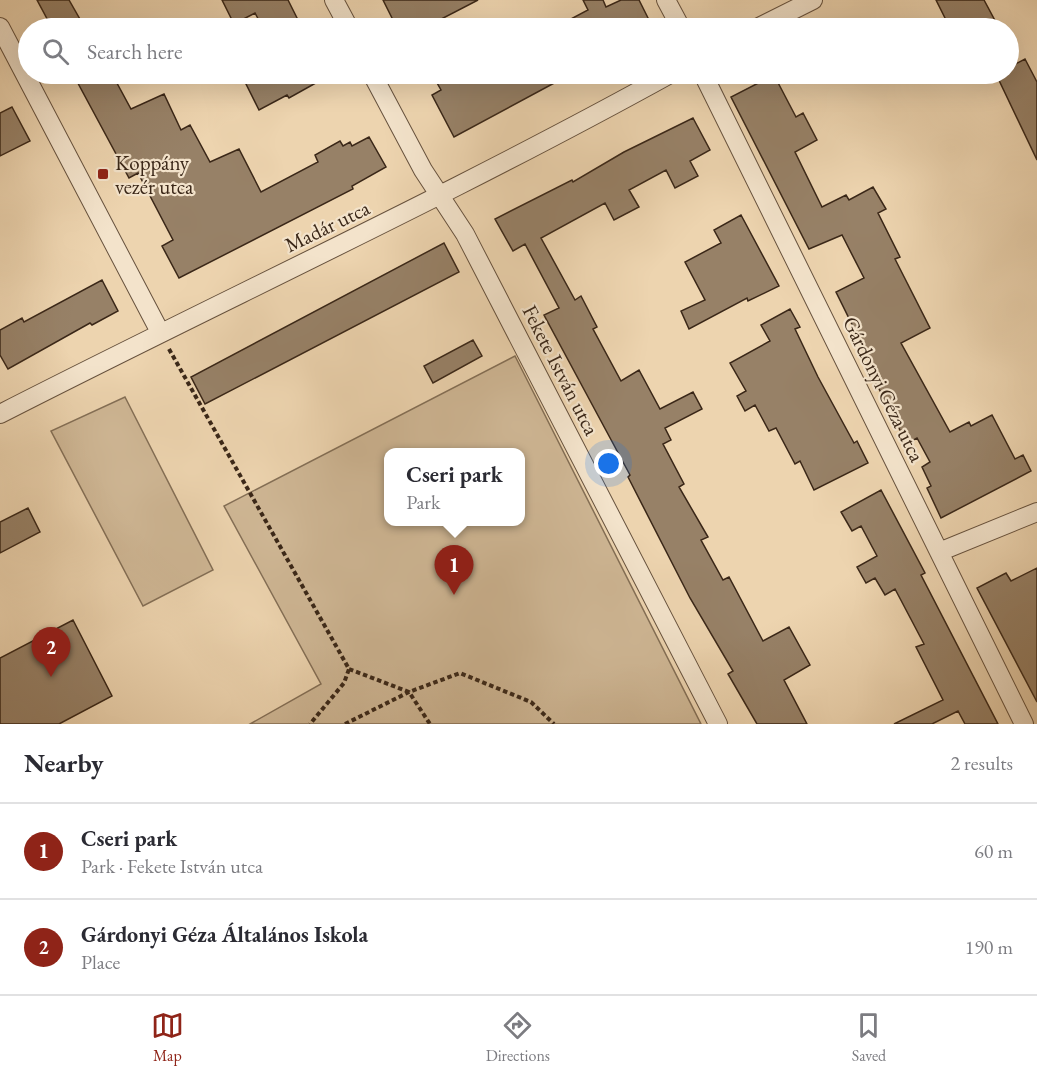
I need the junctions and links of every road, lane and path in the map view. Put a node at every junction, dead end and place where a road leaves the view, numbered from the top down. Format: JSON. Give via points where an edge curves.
{"nodes":[{"id":1,"x":334,"y":0,"type":"edge"},
{"id":2,"x":666,"y":0,"type":"edge"},
{"id":3,"x":813,"y":0,"type":"edge"},
{"id":4,"x":344,"y":18,"type":"edge"},
{"id":5,"x":676,"y":18,"type":"edge"},
{"id":6,"x":777,"y":18,"type":"edge"},
{"id":7,"x":0,"y":27,"type":"edge"},
{"id":8,"x":8,"y":61,"type":"edge"},
{"id":9,"x":18,"y":79,"type":"edge"},
{"id":10,"x":21,"y":84,"type":"edge"},
{"id":11,"x":377,"y":84,"type":"edge"},
{"id":12,"x":651,"y":84,"type":"edge"},
{"id":13,"x":708,"y":84,"type":"edge"},
{"id":14,"x":441,"y":196,"type":"junction"},
{"id":15,"x":160,"y":332,"type":"junction"},
{"id":16,"x":0,"y":414,"type":"edge"},
{"id":17,"x":1037,"y":512,"type":"edge"},
{"id":18,"x":939,"y":552,"type":"junction"},
{"id":19,"x":348,"y":669,"type":"junction"},
{"id":20,"x":409,"y":692,"type":"junction"},
{"id":21,"x":310,"y":724,"type":"edge"},
{"id":22,"x":345,"y":724,"type":"edge"},
{"id":23,"x":430,"y":724,"type":"edge"},
{"id":24,"x":554,"y":724,"type":"edge"},
{"id":25,"x":718,"y":724,"type":"edge"},
{"id":26,"x":1024,"y":724,"type":"edge"}],
"edges":[{"from":1,"to":4,"type":"street"},
{"from":2,"to":5,"type":"street"},
{"from":3,"to":6,"type":"street"},
{"from":7,"to":8,"type":"street"},
{"from":8,"to":9,"type":"street"},
{"from":10,"to":15,"type":"street"},
{"from":11,"to":14,"type":"street","name":"Fekete István utca"},
{"from":12,"to":14,"type":"street","name":"Madár utca"},
{"from":13,"to":18,"type":"street","name":"Gárdonyi Géza utca"},
{"from":14,"to":15,"type":"street","name":"Madár utca"},
{"from":14,"to":25,"type":"street","name":"Fekete István utca","via":[[465,234]]},
{"from":15,"to":16,"type":"street","name":"Madár utca"},
{"from":15,"to":19,"type":"path"},
{"from":17,"to":18,"type":"street"},
{"from":18,"to":26,"type":"street","name":"Gárdonyi Géza utca"},
{"from":19,"to":20,"type":"path"},
{"from":19,"to":21,"type":"path","via":[[340,690]]},
{"from":20,"to":22,"type":"path"},
{"from":20,"to":23,"type":"path"},
{"from":20,"to":24,"type":"path","via":[[460,673],[531,702]]}]}
